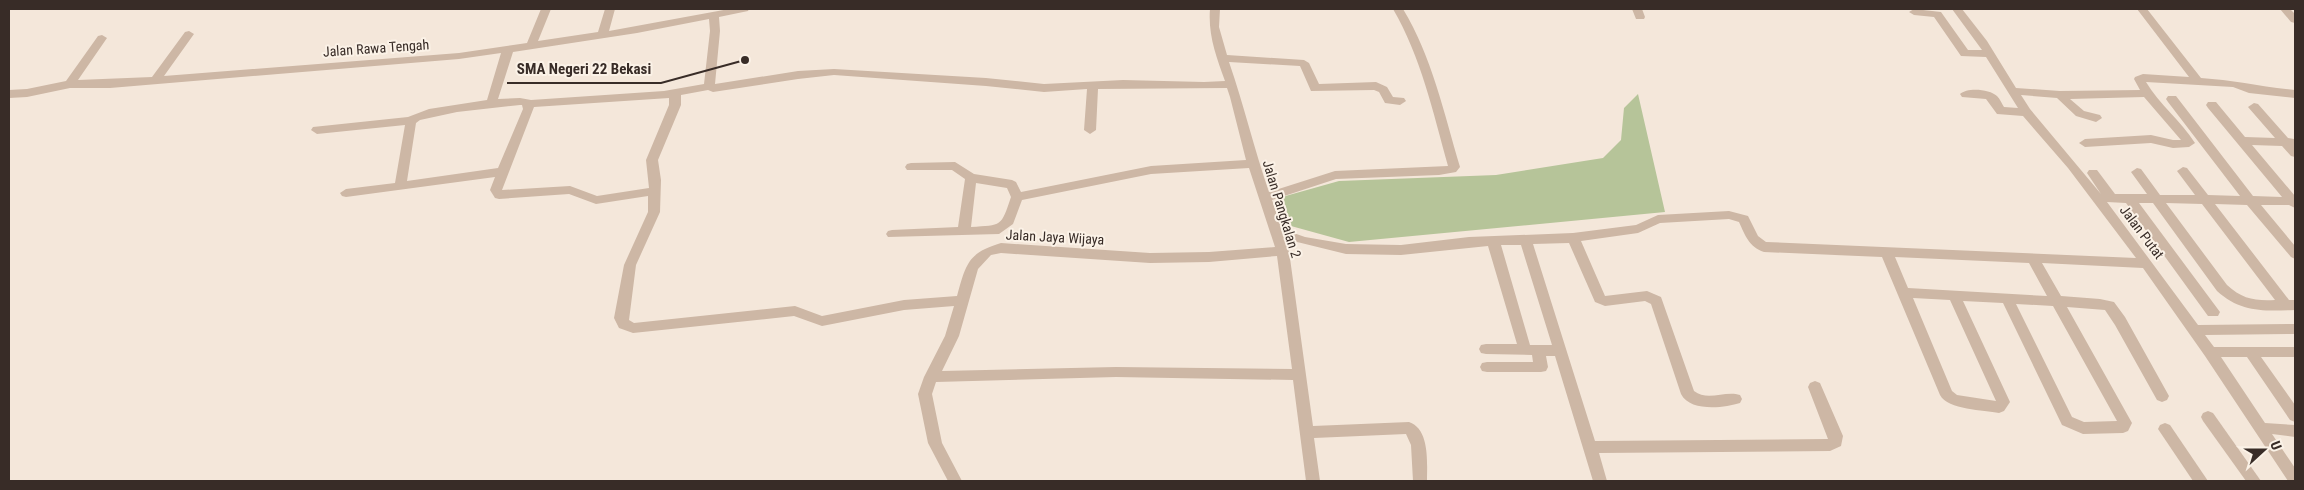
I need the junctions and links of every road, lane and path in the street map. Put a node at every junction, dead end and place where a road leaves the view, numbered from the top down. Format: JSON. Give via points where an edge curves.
{"nodes":[{"id":1,"x":546,"y":9,"type":"edge"},
{"id":2,"x":610,"y":9,"type":"edge"},
{"id":3,"x":744,"y":9,"type":"edge"},
{"id":4,"x":1215,"y":9,"type":"edge"},
{"id":5,"x":1398,"y":9,"type":"edge"},
{"id":6,"x":1957,"y":9,"type":"edge"},
{"id":7,"x":2142,"y":9,"type":"edge"},
{"id":8,"x":2285,"y":9,"type":"edge"},
{"id":9,"x":1914,"y":12,"type":"dead end"},
{"id":10,"x":714,"y":16,"type":"junction"},
{"id":11,"x":2295,"y":20,"type":"edge"},
{"id":12,"x":189,"y":34,"type":"dead end"},
{"id":13,"x":603,"y":34,"type":"junction"},
{"id":14,"x":102,"y":38,"type":"dead end"},
{"id":15,"x":531,"y":46,"type":"junction"},
{"id":16,"x":508,"y":49,"type":"junction"},
{"id":17,"x":1989,"y":53,"type":"junction"},
{"id":18,"x":1222,"y":58,"type":"junction"},
{"id":19,"x":156,"y":80,"type":"junction"},
{"id":20,"x":2197,"y":81,"type":"junction"},
{"id":21,"x":70,"y":84,"type":"junction"},
{"id":22,"x":1231,"y":84,"type":"junction"},
{"id":23,"x":710,"y":86,"type":"junction"},
{"id":24,"x":1093,"y":86,"type":"junction"},
{"id":25,"x":2012,"y":91,"type":"junction"},
{"id":26,"x":2146,"y":93,"type":"junction"},
{"id":27,"x":9,"y":94,"type":"edge"},
{"id":28,"x":675,"y":94,"type":"junction"},
{"id":29,"x":1966,"y":94,"type":"dead end"},
{"id":30,"x":2295,"y":94,"type":"edge"},
{"id":31,"x":2060,"y":95,"type":"junction"},
{"id":32,"x":2172,"y":99,"type":"dead end"},
{"id":33,"x":1400,"y":101,"type":"dead end"},
{"id":34,"x":491,"y":104,"type":"junction"},
{"id":35,"x":529,"y":104,"type":"junction"},
{"id":36,"x":2212,"y":105,"type":"dead end"},
{"id":37,"x":2254,"y":107,"type":"dead end"},
{"id":38,"x":2026,"y":112,"type":"junction"},
{"id":39,"x":2096,"y":118,"type":"dead end"},
{"id":40,"x":411,"y":121,"type":"junction"},
{"id":41,"x":317,"y":130,"type":"dead end"},
{"id":42,"x":1090,"y":130,"type":"dead end"},
{"id":43,"x":2242,"y":141,"type":"junction"},
{"id":44,"x":2290,"y":142,"type":"edge"},
{"id":45,"x":2085,"y":143,"type":"dead end"},
{"id":46,"x":2295,"y":153,"type":"edge"},
{"id":47,"x":1253,"y":164,"type":"junction"},
{"id":48,"x":911,"y":167,"type":"dead end"},
{"id":49,"x":2183,"y":171,"type":"dead end"},
{"id":50,"x":502,"y":172,"type":"junction"},
{"id":51,"x":2137,"y":172,"type":"dead end"},
{"id":52,"x":2093,"y":173,"type":"dead end"},
{"id":53,"x":971,"y":178,"type":"junction"},
{"id":54,"x":400,"y":186,"type":"junction"},
{"id":55,"x":655,"y":191,"type":"junction"},
{"id":56,"x":346,"y":193,"type":"dead end"},
{"id":57,"x":1017,"y":196,"type":"junction"},
{"id":58,"x":1265,"y":198,"type":"junction"},
{"id":59,"x":2098,"y":198,"type":"junction"},
{"id":60,"x":2111,"y":198,"type":"junction"},
{"id":61,"x":2129,"y":198,"type":"junction"},
{"id":62,"x":2156,"y":198,"type":"junction"},
{"id":63,"x":2203,"y":198,"type":"junction"},
{"id":64,"x":2249,"y":200,"type":"junction"},
{"id":65,"x":2294,"y":202,"type":"edge"},
{"id":66,"x":964,"y":232,"type":"junction"},
{"id":67,"x":1276,"y":232,"type":"junction"},
{"id":68,"x":892,"y":234,"type":"dead end"},
{"id":69,"x":1573,"y":238,"type":"junction"},
{"id":70,"x":1526,"y":240,"type":"junction"},
{"id":71,"x":1493,"y":241,"type":"junction"},
{"id":72,"x":1282,"y":251,"type":"junction"},
{"id":73,"x":1886,"y":252,"type":"junction"},
{"id":74,"x":2295,"y":254,"type":"edge"},
{"id":75,"x":2033,"y":258,"type":"junction"},
{"id":76,"x":2147,"y":263,"type":"junction"},
{"id":77,"x":1905,"y":293,"type":"junction"},
{"id":78,"x":1954,"y":296,"type":"junction"},
{"id":79,"x":2007,"y":298,"type":"junction"},
{"id":80,"x":962,"y":301,"type":"junction"},
{"id":81,"x":2057,"y":301,"type":"junction"},
{"id":82,"x":2290,"y":305,"type":"edge"},
{"id":83,"x":2213,"y":312,"type":"dead end"},
{"id":84,"x":2194,"y":330,"type":"junction"},
{"id":85,"x":2295,"y":330,"type":"edge"},
{"id":86,"x":1486,"y":349,"type":"dead end"},
{"id":87,"x":1532,"y":350,"type":"junction"},
{"id":88,"x":1560,"y":351,"type":"junction"},
{"id":89,"x":2210,"y":352,"type":"junction"},
{"id":90,"x":2295,"y":352,"type":"edge"},
{"id":91,"x":2251,"y":353,"type":"junction"},
{"id":92,"x":1486,"y":367,"type":"dead end"},
{"id":93,"x":1298,"y":375,"type":"junction"},
{"id":94,"x":931,"y":377,"type":"junction"},
{"id":95,"x":1815,"y":386,"type":"dead end"},
{"id":96,"x":2162,"y":396,"type":"dead end"},
{"id":97,"x":1735,"y":399,"type":"dead end"},
{"id":98,"x":2295,"y":416,"type":"edge"},
{"id":99,"x":2208,"y":417,"type":"dead end"},
{"id":100,"x":2269,"y":428,"type":"dead end"},
{"id":101,"x":2165,"y":429,"type":"dead end"},
{"id":102,"x":2295,"y":431,"type":"edge"},
{"id":103,"x":1306,"y":432,"type":"junction"},
{"id":104,"x":1590,"y":447,"type":"junction"},
{"id":105,"x":2295,"y":480,"type":"edge"},
{"id":106,"x":954,"y":481,"type":"edge"},
{"id":107,"x":1312,"y":481,"type":"edge"},
{"id":108,"x":1420,"y":481,"type":"edge"},
{"id":109,"x":1600,"y":481,"type":"edge"},
{"id":110,"x":2201,"y":481,"type":"edge"},
{"id":111,"x":2254,"y":481,"type":"edge"}],
"edges":[{"from":1,"to":15,"type":"street"},
{"from":2,"to":13,"type":"street"},
{"from":3,"to":10,"type":"street","name":"Jalan Rawa Tengah"},
{"from":4,"to":18,"type":"street","name":"Jalan Pangkalan 2","via":[[1214,27]]},
{"from":5,"to":58,"type":"street","via":[[1426,68],[1454,166],[1452,169],[1335,175]]},
{"from":6,"to":17,"type":"street","name":"Jalan Putat"},
{"from":7,"to":20,"type":"street"},
{"from":8,"to":11,"type":"street"},
{"from":9,"to":17,"type":"street","via":[[1937,14],[1965,54]]},
{"from":10,"to":13,"type":"street","name":"Jalan Rawa Tengah"},
{"from":10,"to":23,"type":"street"},
{"from":12,"to":19,"type":"street"},
{"from":13,"to":15,"type":"street","name":"Jalan Rawa Tengah"},
{"from":14,"to":21,"type":"street"},
{"from":15,"to":16,"type":"street","name":"Jalan Rawa Tengah"},
{"from":16,"to":19,"type":"street","name":"Jalan Rawa Tengah","via":[[427,60]]},
{"from":16,"to":34,"type":"street"},
{"from":17,"to":25,"type":"street","name":"Jalan Putat"},
{"from":18,"to":22,"type":"street","name":"Jalan Pangkalan 2"},
{"from":18,"to":33,"type":"street","via":[[1304,63],[1315,88],[1376,86],[1389,100]]},
{"from":19,"to":21,"type":"street","name":"Jalan Rawa Tengah"},
{"from":20,"to":26,"type":"street","via":[[2139,79]]},
{"from":20,"to":30,"type":"street"},
{"from":21,"to":27,"type":"street","name":"Jalan Rawa Tengah"},
{"from":22,"to":24,"type":"street"},
{"from":22,"to":47,"type":"street","name":"Jalan Pangkalan 2"},
{"from":23,"to":24,"type":"street","via":[[719,88],[834,72],[1044,88]]},
{"from":23,"to":28,"type":"street"},
{"from":24,"to":42,"type":"street"},
{"from":25,"to":31,"type":"street"},
{"from":25,"to":38,"type":"street","name":"Jalan Putat"},
{"from":26,"to":31,"type":"street"},
{"from":26,"to":45,"type":"street","via":[[2189,143],[2173,144],[2151,139]]},
{"from":28,"to":35,"type":"street"},
{"from":28,"to":55,"type":"street","via":[[675,105],[652,160]]},
{"from":29,"to":38,"type":"street","via":[[1990,96],[2001,111]]},
{"from":31,"to":39,"type":"street","via":[[2077,113]]},
{"from":32,"to":64,"type":"street"},
{"from":34,"to":35,"type":"street","via":[[522,101]]},
{"from":34,"to":40,"type":"street","via":[[421,115]]},
{"from":35,"to":50,"type":"street"},
{"from":36,"to":43,"type":"street"},
{"from":37,"to":44,"type":"street"},
{"from":38,"to":59,"type":"street","name":"Jalan Putat"},
{"from":40,"to":41,"type":"street"},
{"from":40,"to":54,"type":"street"},
{"from":43,"to":44,"type":"street"},
{"from":43,"to":65,"type":"street"},
{"from":44,"to":46,"type":"street"},
{"from":47,"to":57,"type":"street","via":[[1151,170]]},
{"from":47,"to":58,"type":"street","name":"Jalan Pangkalan 2"},
{"from":48,"to":53,"type":"street","via":[[955,166]]},
{"from":49,"to":63,"type":"street"},
{"from":50,"to":54,"type":"street"},
{"from":50,"to":55,"type":"street","via":[[496,190],[499,195],[556,190],[581,193],[596,200]]},
{"from":51,"to":62,"type":"street"},
{"from":52,"to":60,"type":"street"},
{"from":53,"to":57,"type":"street","via":[[1008,183]]},
{"from":53,"to":66,"type":"street"},
{"from":54,"to":56,"type":"street"},
{"from":55,"to":80,"type":"street","via":[[654,212],[630,265],[625,288],[621,318],[628,327],[795,311],[822,321],[904,305]]},
{"from":57,"to":66,"type":"street","via":[[1005,227]]},
{"from":58,"to":67,"type":"street","name":"Jalan Pangkalan 2"},
{"from":59,"to":60,"type":"street"},
{"from":59,"to":76,"type":"street","name":"Jalan Putat"},
{"from":60,"to":61,"type":"street"},
{"from":61,"to":62,"type":"street"},
{"from":61,"to":83,"type":"street"},
{"from":62,"to":63,"type":"street"},
{"from":62,"to":82,"type":"street","via":[[2222,288],[2236,301],[2254,306]]},
{"from":63,"to":64,"type":"street"},
{"from":63,"to":82,"type":"street"},
{"from":64,"to":65,"type":"street"},
{"from":64,"to":74,"type":"street"},
{"from":66,"to":68,"type":"street"},
{"from":67,"to":71,"type":"street","via":[[1333,247],[1363,250],[1401,250]]},
{"from":67,"to":72,"type":"street","name":"Jalan Pangkalan 2"},
{"from":69,"to":70,"type":"street"},
{"from":69,"to":73,"type":"street","via":[[1638,229],[1658,219],[1729,215],[1744,219],[1754,241],[1764,247]]},
{"from":69,"to":97,"type":"street","via":[[1600,299],[1647,296],[1656,301],[1692,398],[1699,401]]},
{"from":70,"to":71,"type":"street"},
{"from":70,"to":88,"type":"street"},
{"from":71,"to":87,"type":"street"},
{"from":72,"to":80,"type":"street","name":"Jalan Jaya Wijaya","via":[[1150,258],[1001,248],[987,252],[972,267]]},
{"from":72,"to":93,"type":"street","name":"Jalan Pangkalan 2"},
{"from":73,"to":75,"type":"street"},
{"from":73,"to":77,"type":"street"},
{"from":75,"to":76,"type":"street"},
{"from":75,"to":81,"type":"street"},
{"from":76,"to":84,"type":"street","name":"Jalan Putat"},
{"from":77,"to":78,"type":"street"},
{"from":77,"to":78,"type":"street","via":[[1947,395],[1954,400],[1999,407],[2003,402],[2000,392]]},
{"from":78,"to":79,"type":"street"},
{"from":79,"to":81,"type":"street"},
{"from":79,"to":81,"type":"street","via":[[2067,421],[2083,428],[2123,428],[2124,423]]},
{"from":80,"to":94,"type":"street","name":"Jalan Jaya Wijaya","via":[[952,336]]},
{"from":81,"to":96,"type":"street","via":[[2109,306]]},
{"from":84,"to":85,"type":"street"},
{"from":84,"to":89,"type":"street","name":"Jalan Putat"},
{"from":86,"to":87,"type":"street"},
{"from":87,"to":88,"type":"street"},
{"from":87,"to":92,"type":"street","via":[[1541,367]]},
{"from":88,"to":104,"type":"street"},
{"from":89,"to":91,"type":"street"},
{"from":89,"to":105,"type":"street","name":"Jalan Putat"},
{"from":90,"to":91,"type":"street"},
{"from":91,"to":98,"type":"street"},
{"from":93,"to":94,"type":"street","via":[[1116,372]]},
{"from":93,"to":103,"type":"street","name":"Jalan Pangkalan 2"},
{"from":94,"to":106,"type":"street","name":"Jalan Jaya Wijaya","via":[[925,394],[932,432]]},
{"from":95,"to":104,"type":"street","via":[[1836,436],[1836,442],[1830,445]]},
{"from":99,"to":111,"type":"street"},
{"from":100,"to":102,"type":"street"},
{"from":101,"to":110,"type":"street"},
{"from":103,"to":107,"type":"street","name":"Jalan Pangkalan 2"},
{"from":103,"to":108,"type":"street","via":[[1409,428],[1414,432],[1417,444]]},
{"from":104,"to":109,"type":"street"}]}
